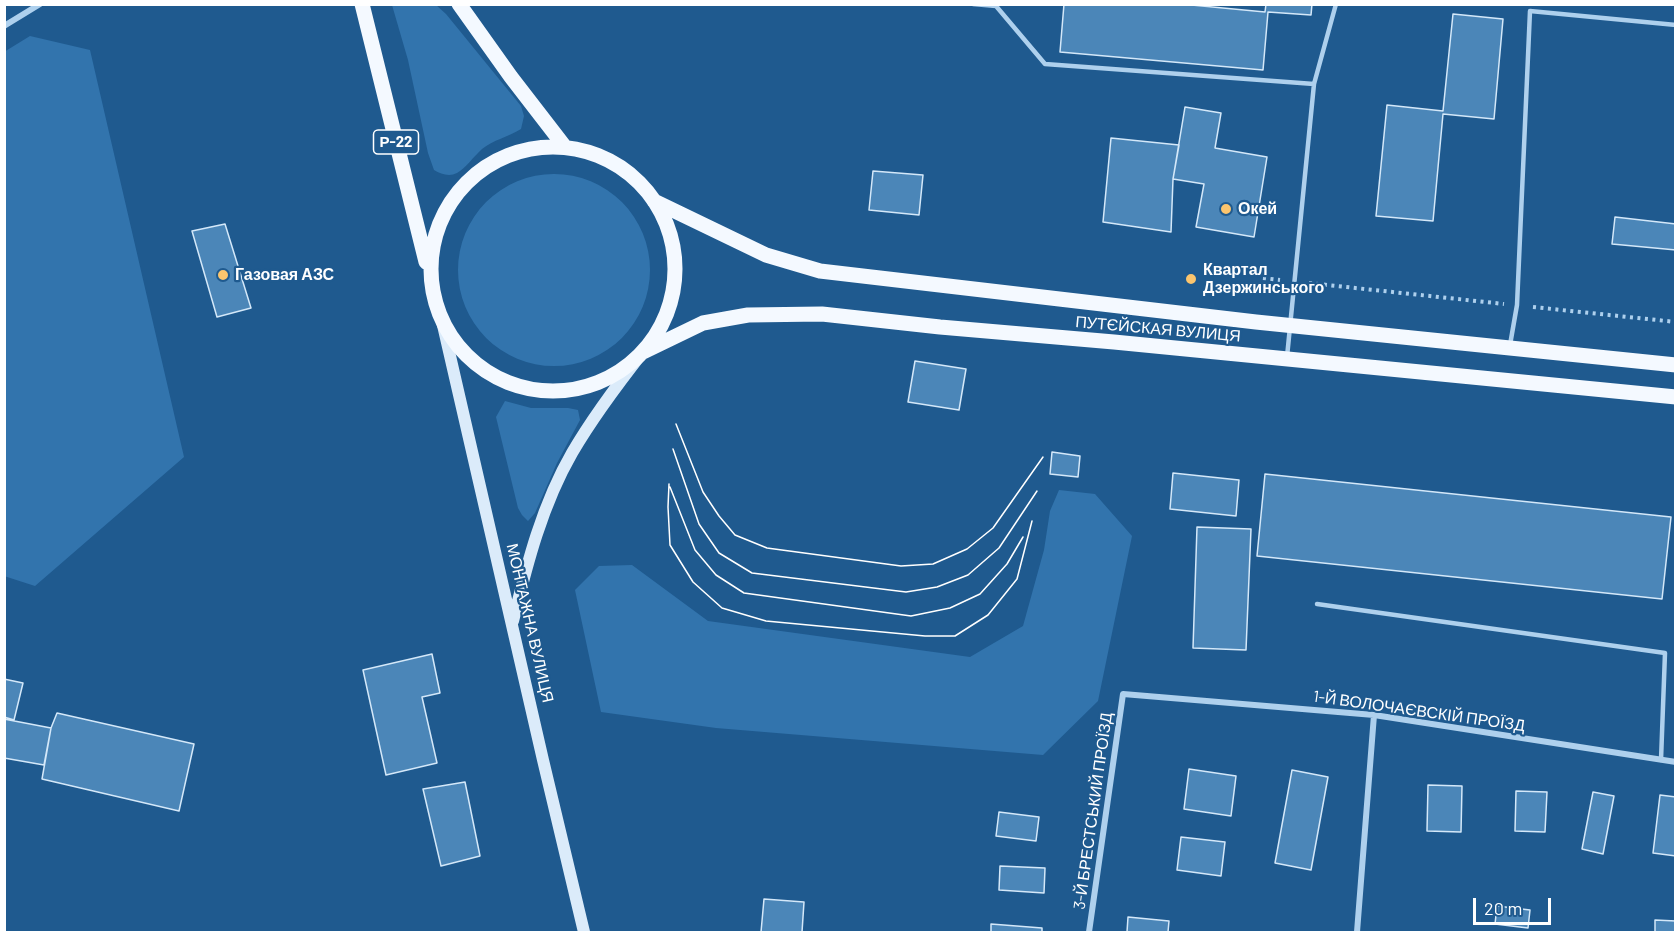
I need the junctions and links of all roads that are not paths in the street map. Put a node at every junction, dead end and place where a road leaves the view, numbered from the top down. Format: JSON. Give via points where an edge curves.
{"nodes":[{"id":1,"x":40,"y":4,"type":"edge"},
{"id":2,"x":362,"y":4,"type":"edge"},
{"id":3,"x":459,"y":4,"type":"edge"},
{"id":4,"x":973,"y":4,"type":"edge"},
{"id":5,"x":1336,"y":4,"type":"edge"},
{"id":6,"x":1530,"y":8,"type":"edge"},
{"id":7,"x":1676,"y":25,"type":"edge"},
{"id":8,"x":4,"y":26,"type":"edge"},
{"id":9,"x":1314,"y":84,"type":"junction"},
{"id":10,"x":565,"y":147,"type":"junction"},
{"id":11,"x":654,"y":201,"type":"junction"},
{"id":12,"x":431,"y":280,"type":"junction"},
{"id":13,"x":442,"y":321,"type":"junction"},
{"id":14,"x":1290,"y":325,"type":"junction"},
{"id":15,"x":1509,"y":347,"type":"junction"},
{"id":16,"x":643,"y":352,"type":"junction"},
{"id":17,"x":1287,"y":359,"type":"junction"},
{"id":18,"x":1676,"y":365,"type":"edge"},
{"id":19,"x":1676,"y":397,"type":"edge"},
{"id":20,"x":1317,"y":604,"type":"dead end"},
{"id":21,"x":512,"y":625,"type":"junction"},
{"id":22,"x":1122,"y":694,"type":"joint"},
{"id":23,"x":1374,"y":715,"type":"junction"},
{"id":24,"x":1661,"y":760,"type":"junction"},
{"id":25,"x":1676,"y":762,"type":"edge"},
{"id":26,"x":584,"y":933,"type":"edge"},
{"id":27,"x":1089,"y":933,"type":"edge"},
{"id":28,"x":1357,"y":933,"type":"edge"}],
"edges":[{"from":1,"to":8,"type":"street"},
{"from":2,"to":12,"type":"main road","number":"Р-22"},
{"from":3,"to":10,"type":"main road"},
{"from":4,"to":9,"type":"lane","via":[[996,6],[1045,64]]},
{"from":5,"to":9,"type":"lane"},
{"from":6,"to":7,"type":"lane"},
{"from":6,"to":15,"type":"lane","via":[[1517,305]]},
{"from":9,"to":14,"type":"lane"},
{"from":10,"to":11,"type":"main road","via":[[601,156],[633,176]]},
{"from":10,"to":12,"type":"main road","via":[[529,148],[494,161],[464,183],[443,213],[432,249]]},
{"from":11,"to":14,"type":"main road","name":"ПУТЄЙСКАЯ ВУЛИЦЯ","via":[[766,255],[820,271]]},
{"from":11,"to":16,"type":"main road","via":[[669,230],[675,262],[672,295],[661,325]]},
{"from":12,"to":13,"type":"main road"},
{"from":13,"to":16,"type":"main road","via":[[463,352],[492,375],[522,387],[555,391],[587,386],[617,373]]},
{"from":13,"to":21,"type":"street","name":"МОНТАЖНА ВУЛИЦЯ"},
{"from":14,"to":15,"type":"main road","name":"ПУТЄЙСКАЯ ВУЛИЦЯ"},
{"from":14,"to":17,"type":"lane"},
{"from":15,"to":18,"type":"main road","name":"ПУТЄЙСКАЯ ВУЛИЦЯ"},
{"from":16,"to":17,"type":"main road","name":"ПУТЄЙСКАЯ ВУЛИЦЯ","via":[[703,323],[748,315],[822,314]]},
{"from":16,"to":21,"type":"street","via":[[604,402],[571,455],[530,554]]},
{"from":17,"to":19,"type":"main road","name":"ПУТЄЙСКАЯ ВУЛИЦЯ"},
{"from":20,"to":24,"type":"lane","via":[[1665,653]]},
{"from":21,"to":26,"type":"street","name":"МОНТАЖНА ВУЛИЦЯ"},
{"from":22,"to":23,"type":"street","name":"1-Й ВОЛОЧАЄВСКІЙ ПРОЇЗД"},
{"from":22,"to":27,"type":"street","name":"3-Й БРЕСТСЬКИЙ ПРОЇЗД"},
{"from":23,"to":24,"type":"street","name":"1-Й ВОЛОЧАЄВСКІЙ ПРОЇЗД"},
{"from":23,"to":28,"type":"street"},
{"from":24,"to":25,"type":"street","name":"1-Й ВОЛОЧАЄВСКІЙ ПРОЇЗД"}]}
